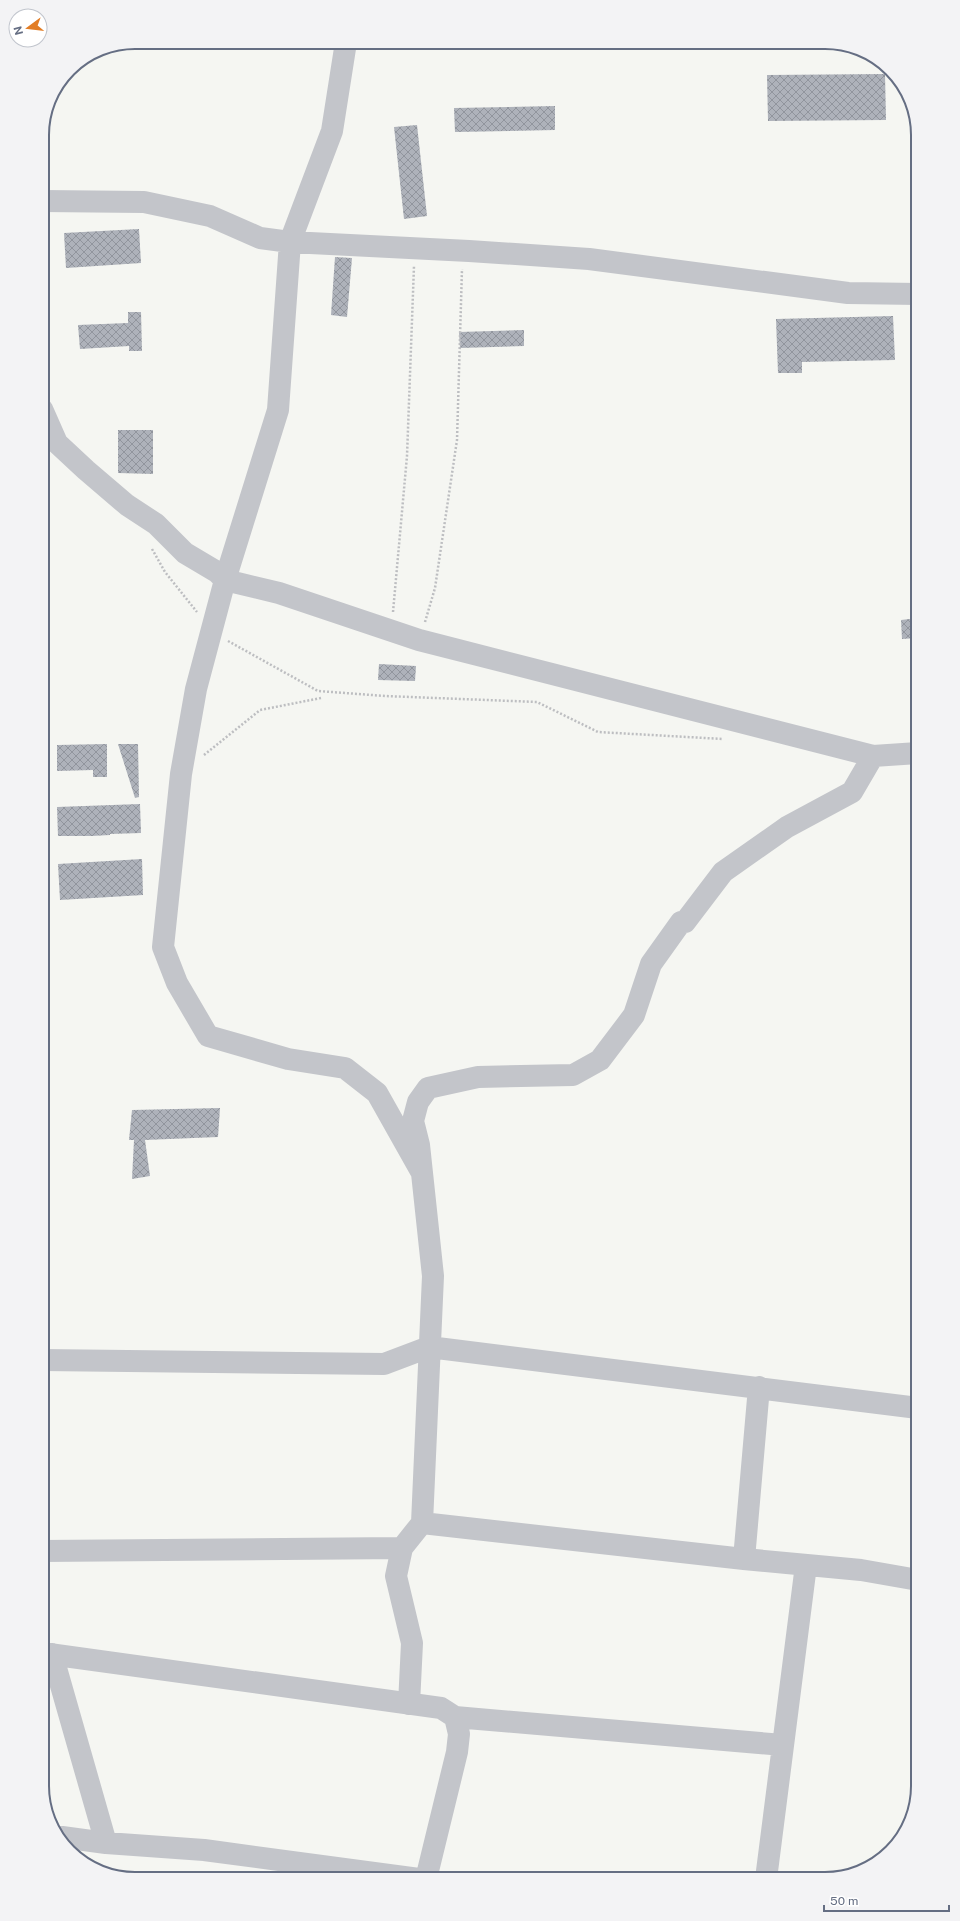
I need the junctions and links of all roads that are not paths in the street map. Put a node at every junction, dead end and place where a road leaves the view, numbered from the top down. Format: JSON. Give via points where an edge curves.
{"nodes":[{"id":1,"x":345,"y":49,"type":"edge"},
{"id":2,"x":49,"y":201,"type":"edge"},
{"id":3,"x":290,"y":242,"type":"junction"},
{"id":4,"x":911,"y":294,"type":"edge"},
{"id":5,"x":49,"y":425,"type":"edge"},
{"id":6,"x":225,"y":580,"type":"junction"},
{"id":7,"x":911,"y":753,"type":"edge"},
{"id":8,"x":873,"y":756,"type":"junction"},
{"id":9,"x":422,"y":1173,"type":"junction"},
{"id":10,"x":429,"y":1347,"type":"junction"},
{"id":11,"x":49,"y":1360,"type":"edge"},
{"id":12,"x":759,"y":1387,"type":"junction"},
{"id":13,"x":911,"y":1407,"type":"edge"},
{"id":14,"x":422,"y":1523,"type":"junction"},
{"id":15,"x":402,"y":1548,"type":"junction"},
{"id":16,"x":49,"y":1551,"type":"edge"},
{"id":17,"x":744,"y":1559,"type":"junction"},
{"id":18,"x":806,"y":1565,"type":"junction"},
{"id":19,"x":911,"y":1579,"type":"edge"},
{"id":20,"x":49,"y":1653,"type":"edge"},
{"id":21,"x":49,"y":1659,"type":"edge"},
{"id":22,"x":409,"y":1704,"type":"junction"},
{"id":23,"x":455,"y":1717,"type":"junction"},
{"id":24,"x":783,"y":1745,"type":"junction"},
{"id":25,"x":66,"y":1838,"type":"edge"},
{"id":26,"x":106,"y":1843,"type":"junction"},
{"id":27,"x":367,"y":1872,"type":"edge"},
{"id":28,"x":428,"y":1872,"type":"edge"},
{"id":29,"x":767,"y":1872,"type":"edge"}],
"edges":[{"from":1,"to":3,"type":"street","via":[[332,131]]},
{"from":2,"to":3,"type":"street","via":[[144,202],[210,216],[260,238]]},
{"from":3,"to":4,"type":"street","via":[[589,259],[848,292]]},
{"from":3,"to":6,"type":"street","via":[[278,410]]},
{"from":5,"to":6,"type":"street","via":[[57,443],[86,470],[128,505],[156,524],[185,553],[217,572]]},
{"from":6,"to":8,"type":"street","via":[[279,593],[419,640]]},
{"from":6,"to":9,"type":"street","via":[[196,689],[181,774],[163,947],[177,983],[208,1036],[288,1059],[345,1068],[378,1093]]},
{"from":7,"to":8,"type":"street"},
{"from":8,"to":9,"type":"street","via":[[852,792],[787,827],[723,872],[685,922],[681,922],[651,964],[634,1015],[600,1060],[574,1075],[478,1077],[428,1088],[418,1102],[413,1122]]},
{"from":9,"to":10,"type":"street","via":[[433,1276]]},
{"from":10,"to":11,"type":"street","via":[[384,1364]]},
{"from":10,"to":12,"type":"street"},
{"from":10,"to":14,"type":"street"},
{"from":12,"to":13,"type":"street"},
{"from":12,"to":17,"type":"street"},
{"from":14,"to":15,"type":"street"},
{"from":14,"to":17,"type":"street"},
{"from":15,"to":16,"type":"street"},
{"from":15,"to":22,"type":"street","via":[[396,1576],[412,1643]]},
{"from":17,"to":18,"type":"street"},
{"from":18,"to":19,"type":"street","via":[[860,1570]]},
{"from":18,"to":24,"type":"street"},
{"from":20,"to":22,"type":"street"},
{"from":21,"to":26,"type":"street"},
{"from":22,"to":23,"type":"street","via":[[441,1708]]},
{"from":23,"to":24,"type":"street"},
{"from":23,"to":28,"type":"street","via":[[459,1734],[457,1752]]},
{"from":24,"to":29,"type":"street"},
{"from":25,"to":26,"type":"street"},
{"from":26,"to":27,"type":"street","via":[[204,1850]]}]}
